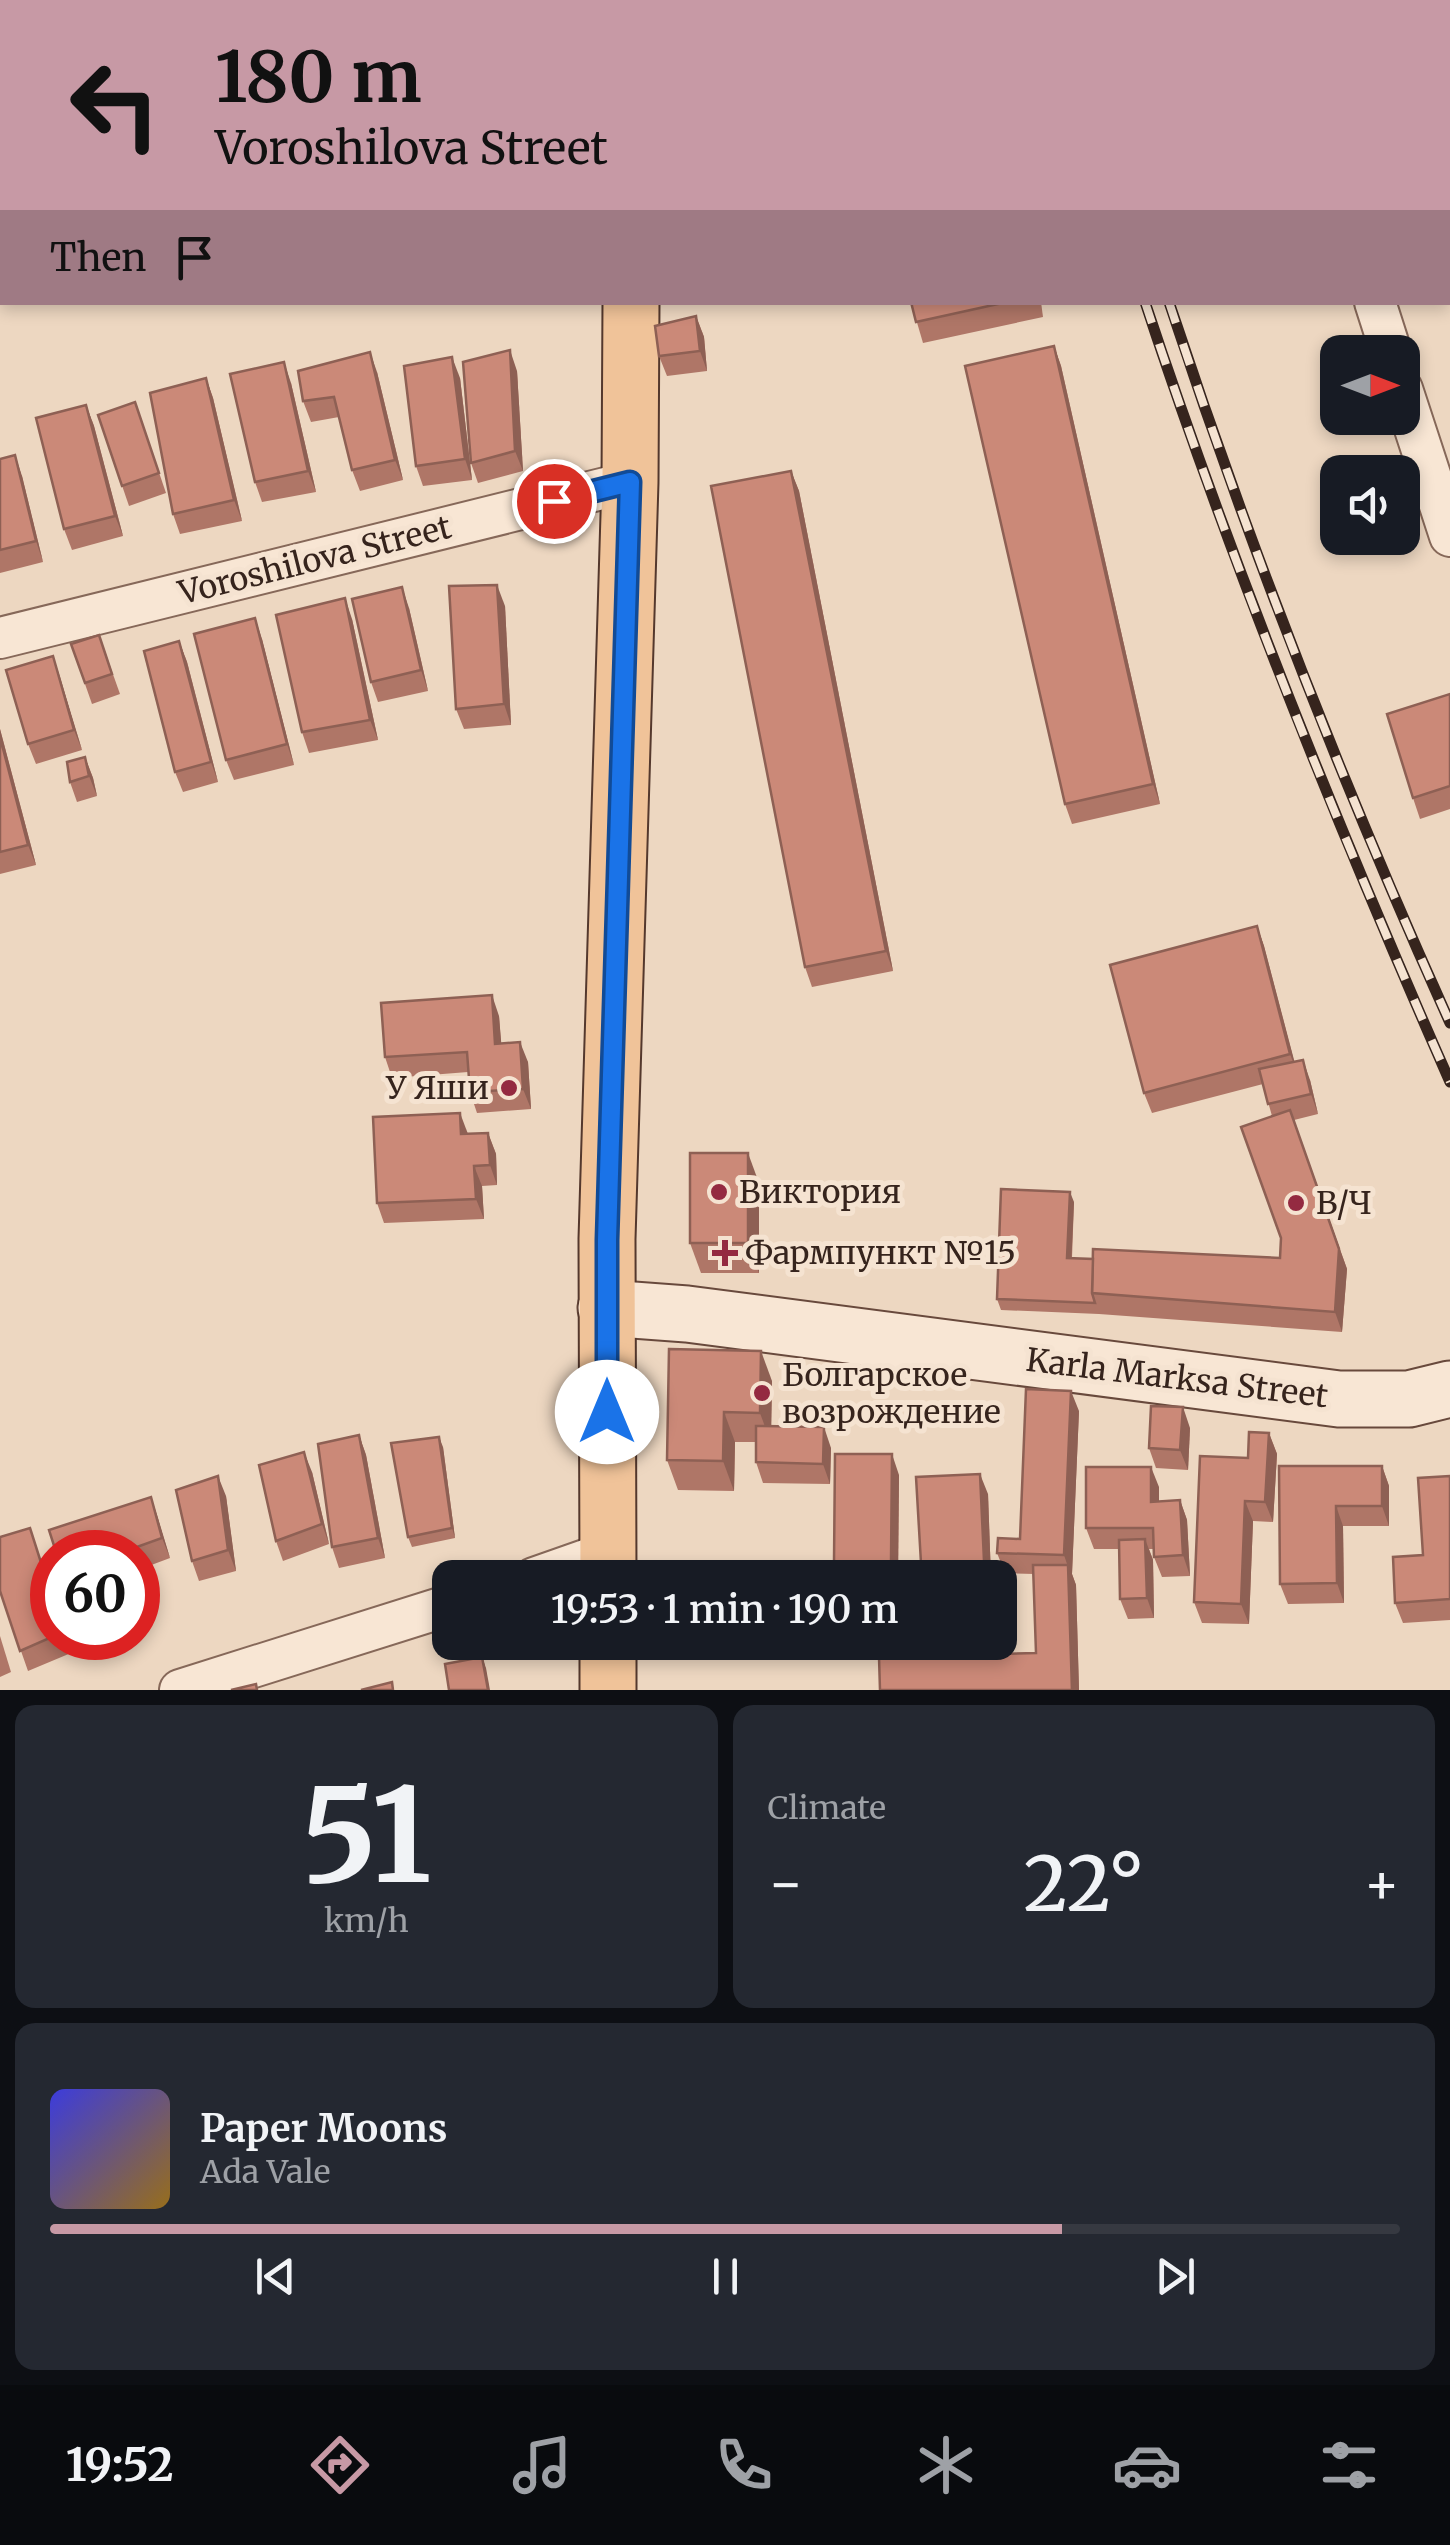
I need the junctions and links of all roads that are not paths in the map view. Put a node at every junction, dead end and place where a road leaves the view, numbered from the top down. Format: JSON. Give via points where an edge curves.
{"nodes":[{"id":1,"x":631,"y":305,"type":"edge"},
{"id":2,"x":1376,"y":305,"type":"edge"},
{"id":3,"x":1386,"y":335,"type":"edge"},
{"id":4,"x":1417,"y":435,"type":"edge"},
{"id":5,"x":630,"y":482,"type":"junction"},
{"id":6,"x":1450,"y":536,"type":"edge"},
{"id":7,"x":0,"y":638,"type":"edge"},
{"id":8,"x":606,"y":1308,"type":"junction"},
{"id":9,"x":1450,"y":1389,"type":"edge"},
{"id":10,"x":608,"y":1560,"type":"edge"},
{"id":11,"x":432,"y":1611,"type":"edge"},
{"id":12,"x":608,"y":1660,"type":"edge"},
{"id":13,"x":180,"y":1690,"type":"edge"},
{"id":14,"x":608,"y":1690,"type":"edge"}],
"edges":[{"from":1,"to":5,"type":"main road"},
{"from":2,"to":3,"type":"street"},
{"from":4,"to":6,"type":"street"},
{"from":5,"to":7,"type":"street","name":"Voroshilova Street"},
{"from":5,"to":8,"type":"main road"},
{"from":8,"to":9,"type":"main road","name":"Karla Marksa Street","via":[[1339,1399],[1409,1399]]},
{"from":8,"to":10,"type":"main road"},
{"from":11,"to":13,"type":"street"},
{"from":12,"to":14,"type":"main road"}]}
